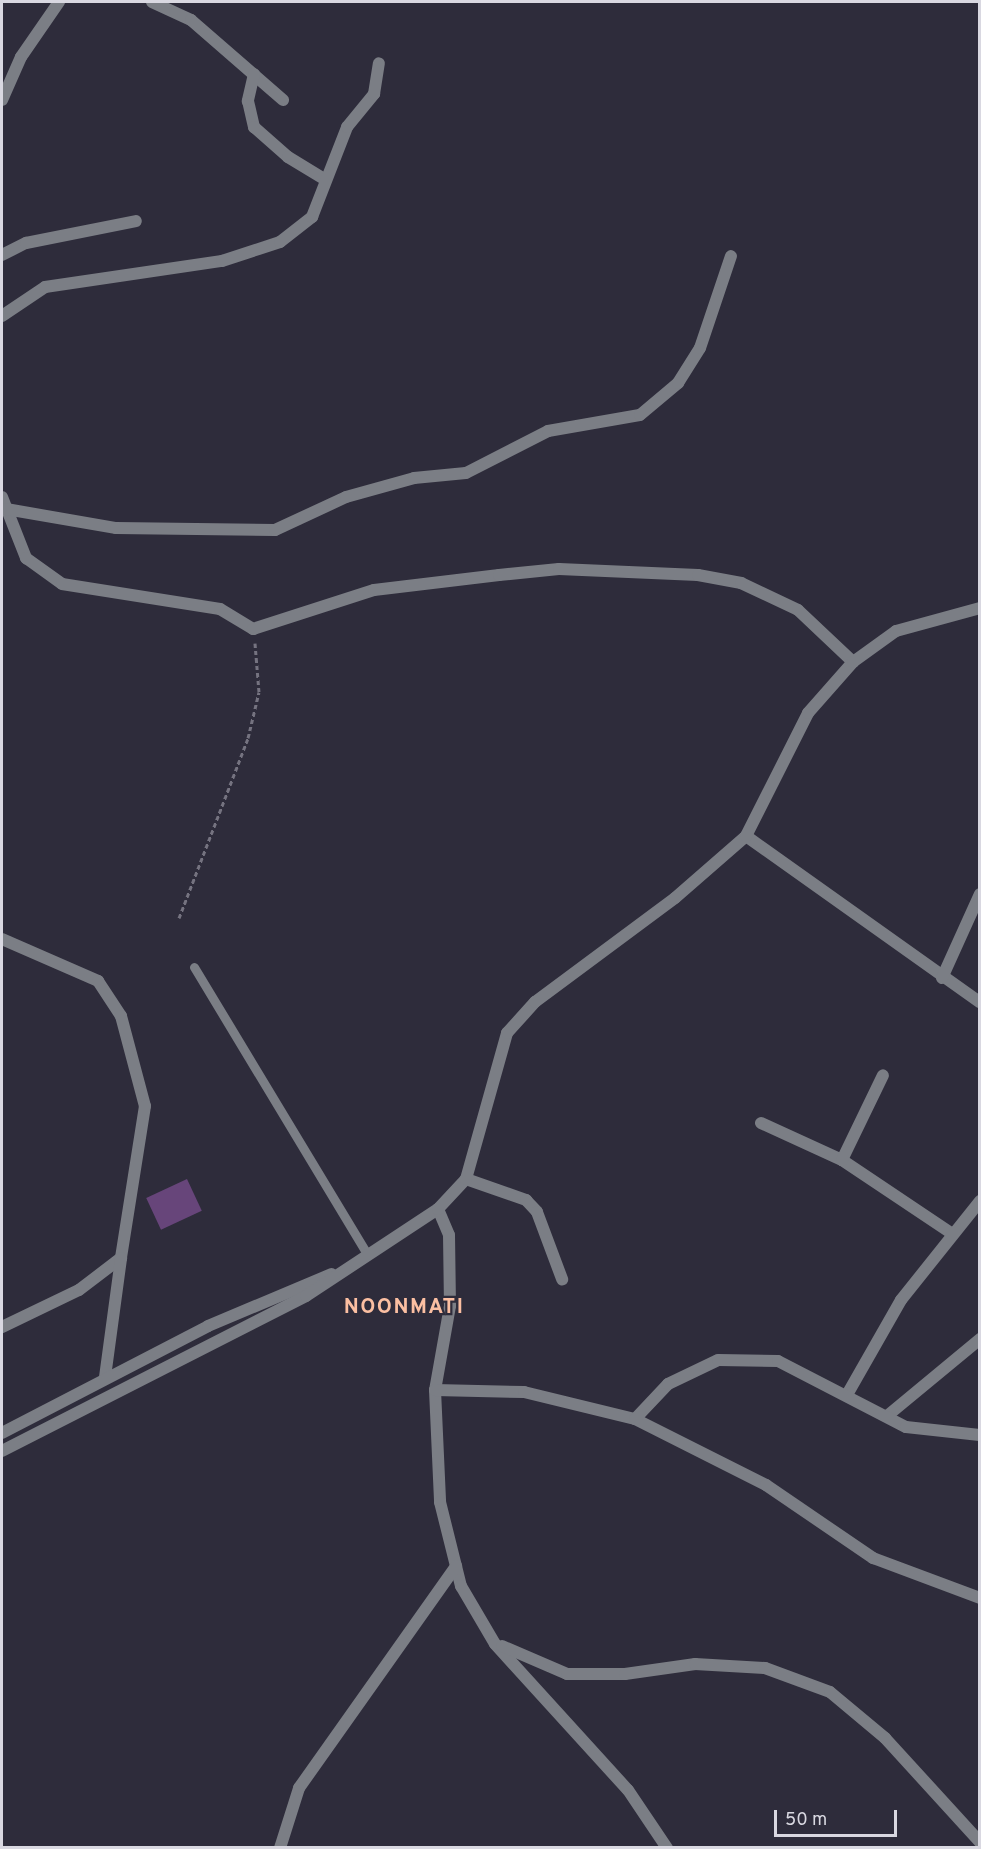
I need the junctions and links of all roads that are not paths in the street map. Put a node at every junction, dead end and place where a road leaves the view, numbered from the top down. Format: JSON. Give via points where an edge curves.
{"nodes":[{"id":1,"x":59,"y":2,"type":"edge"},
{"id":2,"x":152,"y":2,"type":"edge"},
{"id":3,"x":380,"y":63,"type":"dead end"},
{"id":4,"x":254,"y":74,"type":"junction"},
{"id":5,"x":2,"y":100,"type":"edge"},
{"id":6,"x":283,"y":100,"type":"dead end"},
{"id":7,"x":326,"y":180,"type":"junction"},
{"id":8,"x":136,"y":221,"type":"dead end"},
{"id":9,"x":2,"y":255,"type":"edge"},
{"id":10,"x":731,"y":256,"type":"dead end"},
{"id":11,"x":2,"y":316,"type":"edge"},
{"id":12,"x":2,"y":497,"type":"edge"},
{"id":13,"x":6,"y":509,"type":"edge"},
{"id":14,"x":980,"y":608,"type":"edge"},
{"id":15,"x":853,"y":662,"type":"junction"},
{"id":16,"x":747,"y":836,"type":"junction"},
{"id":17,"x":980,"y":894,"type":"edge"},
{"id":18,"x":2,"y":939,"type":"edge"},
{"id":19,"x":195,"y":967,"type":"dead end"},
{"id":20,"x":942,"y":978,"type":"junction"},
{"id":21,"x":980,"y":1002,"type":"edge"},
{"id":22,"x":883,"y":1075,"type":"dead end"},
{"id":23,"x":761,"y":1123,"type":"dead end"},
{"id":24,"x":842,"y":1161,"type":"junction"},
{"id":25,"x":466,"y":1179,"type":"junction"},
{"id":26,"x":980,"y":1201,"type":"edge"},
{"id":27,"x":438,"y":1209,"type":"junction"},
{"id":28,"x":951,"y":1233,"type":"junction"},
{"id":29,"x":366,"y":1252,"type":"junction"},
{"id":30,"x":121,"y":1258,"type":"junction"},
{"id":31,"x":339,"y":1272,"type":"junction"},
{"id":32,"x":562,"y":1279,"type":"dead end"},
{"id":33,"x":2,"y":1327,"type":"edge"},
{"id":34,"x":980,"y":1339,"type":"edge"},
{"id":35,"x":105,"y":1377,"type":"junction"},
{"id":36,"x":435,"y":1390,"type":"junction"},
{"id":37,"x":848,"y":1393,"type":"junction"},
{"id":38,"x":887,"y":1416,"type":"junction"},
{"id":39,"x":634,"y":1419,"type":"junction"},
{"id":40,"x":2,"y":1433,"type":"edge"},
{"id":41,"x":980,"y":1435,"type":"edge"},
{"id":42,"x":2,"y":1451,"type":"edge"},
{"id":43,"x":456,"y":1566,"type":"junction"},
{"id":44,"x":980,"y":1598,"type":"edge"},
{"id":45,"x":495,"y":1644,"type":"junction"},
{"id":46,"x":980,"y":1842,"type":"edge"},
{"id":47,"x":280,"y":1848,"type":"edge"},
{"id":48,"x":667,"y":1848,"type":"edge"}],
"edges":[{"from":1,"to":5,"type":"street","via":[[21,57]]},
{"from":2,"to":4,"type":"street","via":[[191,20]]},
{"from":3,"to":7,"type":"street","via":[[374,94],[347,127]]},
{"from":4,"to":6,"type":"street"},
{"from":4,"to":7,"type":"street","via":[[248,101],[254,128],[288,158]]},
{"from":7,"to":11,"type":"street","via":[[312,217],[280,242],[222,261],[45,287]]},
{"from":8,"to":9,"type":"street","via":[[26,243]]},
{"from":10,"to":13,"type":"street","via":[[700,348],[678,383],[640,415],[548,430],[466,473],[414,478],[346,497],[275,530],[116,528]]},
{"from":12,"to":13,"type":"street"},
{"from":13,"to":15,"type":"street","via":[[26,558],[62,584],[220,609],[253,629],[374,590],[488,576],[559,569],[698,575],[741,583],[798,610]]},
{"from":14,"to":15,"type":"street","via":[[896,630]]},
{"from":15,"to":16,"type":"street","via":[[808,713]]},
{"from":16,"to":20,"type":"street"},
{"from":16,"to":25,"type":"street","via":[[675,898],[535,1002],[507,1033]]},
{"from":17,"to":20,"type":"street"},
{"from":18,"to":30,"type":"street","via":[[98,981],[121,1016],[145,1106]]},
{"from":19,"to":29,"type":"lane"},
{"from":20,"to":21,"type":"street"},
{"from":22,"to":24,"type":"street"},
{"from":23,"to":24,"type":"street"},
{"from":24,"to":28,"type":"street"},
{"from":25,"to":27,"type":"street"},
{"from":25,"to":32,"type":"street","via":[[526,1200],[537,1212]]},
{"from":26,"to":28,"type":"street"},
{"from":27,"to":29,"type":"street"},
{"from":27,"to":36,"type":"street","via":[[449,1235],[450,1306]]},
{"from":28,"to":37,"type":"street","via":[[901,1300]]},
{"from":29,"to":31,"type":"street"},
{"from":30,"to":33,"type":"street","via":[[79,1290]]},
{"from":30,"to":35,"type":"street"},
{"from":31,"to":35,"type":"street","via":[[308,1280]]},
{"from":31,"to":42,"type":"street","via":[[306,1296]]},
{"from":34,"to":38,"type":"street"},
{"from":35,"to":40,"type":"street"},
{"from":36,"to":39,"type":"street","via":[[524,1392]]},
{"from":36,"to":43,"type":"street","via":[[440,1502]]},
{"from":37,"to":38,"type":"street"},
{"from":37,"to":39,"type":"street","via":[[778,1361],[718,1360],[668,1384]]},
{"from":38,"to":41,"type":"street","via":[[906,1428]]},
{"from":39,"to":44,"type":"street","via":[[766,1485],[873,1558]]},
{"from":43,"to":45,"type":"street","via":[[461,1586]]},
{"from":43,"to":47,"type":"street","via":[[299,1788]]},
{"from":45,"to":46,"type":"street","via":[[567,1674],[625,1674],[695,1664],[765,1668],[830,1692],[885,1738]]},
{"from":45,"to":48,"type":"street","via":[[628,1790]]}]}
